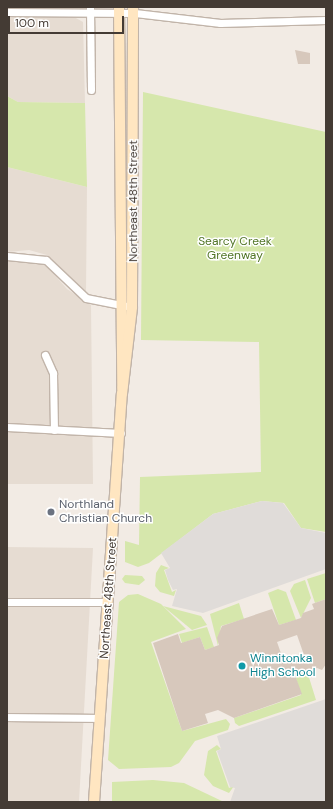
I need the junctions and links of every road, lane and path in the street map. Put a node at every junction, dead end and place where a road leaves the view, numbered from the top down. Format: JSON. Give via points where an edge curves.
{"nodes":[{"id":1,"x":90,"y":10,"type":"edge"},
{"id":2,"x":119,"y":10,"type":"edge"},
{"id":3,"x":133,"y":10,"type":"edge"},
{"id":4,"x":7,"y":12,"type":"edge"},
{"id":5,"x":326,"y":20,"type":"edge"},
{"id":6,"x":91,"y":90,"type":"dead end"},
{"id":7,"x":120,"y":158,"type":"junction"},
{"id":8,"x":134,"y":158,"type":"junction"},
{"id":9,"x":7,"y":256,"type":"edge"},
{"id":10,"x":121,"y":306,"type":"junction"},
{"id":11,"x":132,"y":307,"type":"junction"},
{"id":12,"x":45,"y":355,"type":"dead end"},
{"id":13,"x":122,"y":394,"type":"junction"},
{"id":14,"x":7,"y":426,"type":"edge"},
{"id":15,"x":54,"y":430,"type":"junction"},
{"id":16,"x":120,"y":433,"type":"junction"},
{"id":17,"x":7,"y":602,"type":"edge"},
{"id":18,"x":108,"y":602,"type":"junction"},
{"id":19,"x":7,"y":718,"type":"edge"},
{"id":20,"x":100,"y":718,"type":"junction"},
{"id":21,"x":94,"y":802,"type":"edge"}],
"edges":[{"from":1,"to":2,"type":"street"},
{"from":1,"to":4,"type":"street"},
{"from":1,"to":6,"type":"street"},
{"from":2,"to":3,"type":"street"},
{"from":2,"to":7,"type":"street","name":"Northeast 48th Street"},
{"from":3,"to":5,"type":"street","via":[[220,23]]},
{"from":3,"to":8,"type":"street","name":"Northeast 48th Street"},
{"from":7,"to":8,"type":"street"},
{"from":7,"to":10,"type":"street","name":"Northeast 48th Street"},
{"from":8,"to":11,"type":"street","name":"Northeast 48th Street"},
{"from":9,"to":10,"type":"street","via":[[46,260],[86,298]]},
{"from":10,"to":11,"type":"street"},
{"from":10,"to":13,"type":"street","name":"Northeast 48th Street","via":[[119,369]]},
{"from":11,"to":13,"type":"street","name":"Northeast 48th Street"},
{"from":12,"to":15,"type":"street","via":[[54,373]]},
{"from":13,"to":16,"type":"street","name":"Northeast 48th Street"},
{"from":14,"to":15,"type":"street"},
{"from":15,"to":16,"type":"street"},
{"from":16,"to":18,"type":"street","name":"Northeast 48th Street"},
{"from":17,"to":18,"type":"street"},
{"from":18,"to":20,"type":"street","name":"Northeast 48th Street"},
{"from":19,"to":20,"type":"street"},
{"from":20,"to":21,"type":"street","name":"Northeast 48th Street"}]}
